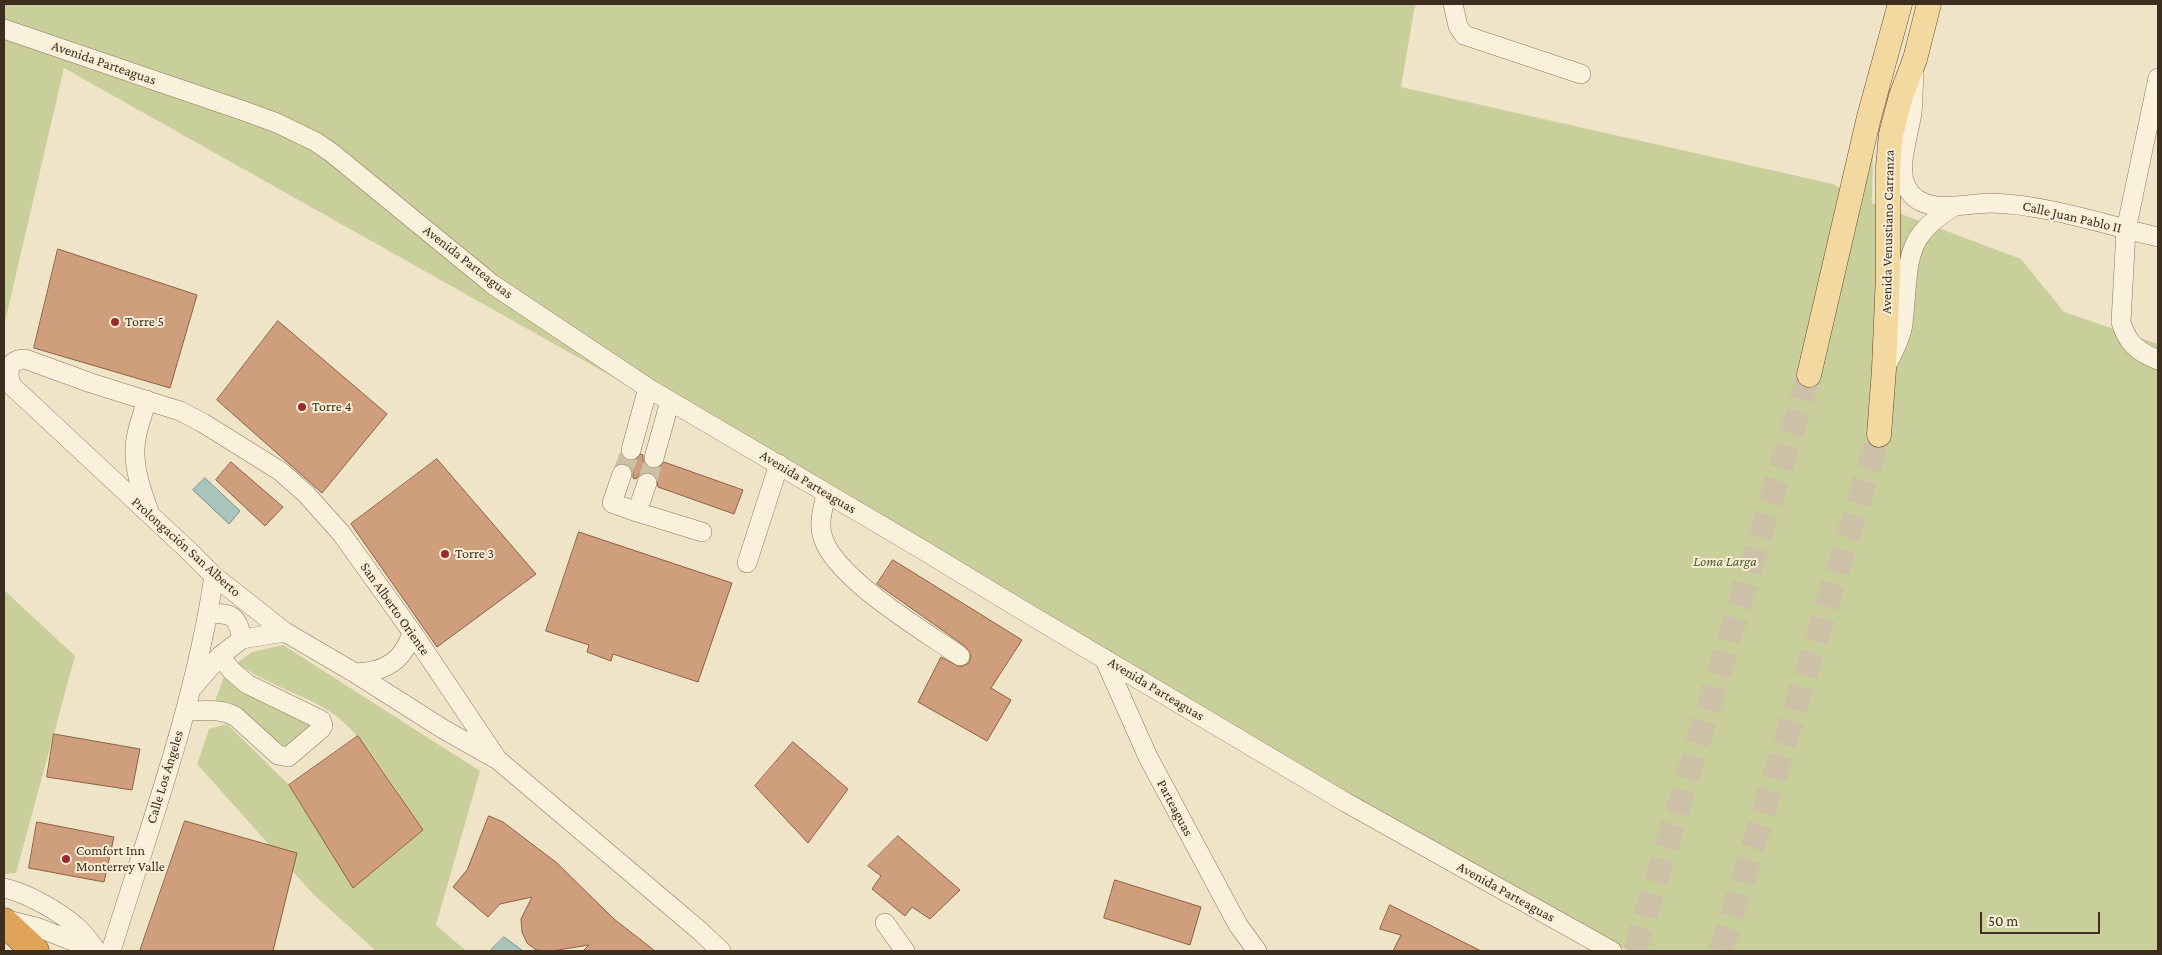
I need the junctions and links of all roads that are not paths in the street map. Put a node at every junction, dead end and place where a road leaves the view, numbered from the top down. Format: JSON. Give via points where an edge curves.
{"nodes":[{"id":1,"x":1453,"y":4,"type":"edge"},
{"id":2,"x":1889,"y":4,"type":"edge"},
{"id":3,"x":1900,"y":4,"type":"edge"},
{"id":4,"x":1929,"y":4,"type":"edge"},
{"id":5,"x":1945,"y":4,"type":"edge"},
{"id":6,"x":4,"y":29,"type":"edge"},
{"id":7,"x":1889,"y":48,"type":"junction"},
{"id":8,"x":1915,"y":59,"type":"junction"},
{"id":9,"x":1581,"y":74,"type":"dead end"},
{"id":10,"x":2158,"y":78,"type":"edge"},
{"id":11,"x":1955,"y":206,"type":"junction"},
{"id":12,"x":2126,"y":230,"type":"junction"},
{"id":13,"x":2158,"y":237,"type":"edge"},
{"id":14,"x":2158,"y":360,"type":"edge"},
{"id":15,"x":11,"y":364,"type":"joint"},
{"id":16,"x":1884,"y":369,"type":"junction"},
{"id":17,"x":1809,"y":374,"type":"tunnel mouth"},
{"id":18,"x":648,"y":388,"type":"junction"},
{"id":19,"x":147,"y":400,"type":"junction"},
{"id":20,"x":670,"y":401,"type":"junction"},
{"id":21,"x":1879,"y":435,"type":"tunnel mouth"},
{"id":22,"x":631,"y":450,"type":"tunnel mouth"},
{"id":23,"x":654,"y":458,"type":"tunnel mouth"},
{"id":24,"x":779,"y":464,"type":"junction"},
{"id":25,"x":622,"y":474,"type":"tunnel mouth"},
{"id":26,"x":647,"y":483,"type":"tunnel mouth"},
{"id":27,"x":826,"y":494,"type":"junction"},
{"id":28,"x":637,"y":512,"type":"junction"},
{"id":29,"x":150,"y":515,"type":"junction"},
{"id":30,"x":702,"y":532,"type":"dead end"},
{"id":31,"x":747,"y":563,"type":"dead end"},
{"id":32,"x":214,"y":576,"type":"junction"},
{"id":33,"x":208,"y":613,"type":"junction"},
{"id":34,"x":285,"y":632,"type":"junction"},
{"id":35,"x":412,"y":632,"type":"junction"},
{"id":36,"x":242,"y":639,"type":"junction"},
{"id":37,"x":220,"y":656,"type":"junction"},
{"id":38,"x":960,"y":656,"type":"dead end"},
{"id":39,"x":1104,"y":658,"type":"junction"},
{"id":40,"x":356,"y":673,"type":"junction"},
{"id":41,"x":192,"y":688,"type":"junction"},
{"id":42,"x":185,"y":712,"type":"junction"},
{"id":43,"x":498,"y":760,"type":"junction"},
{"id":44,"x":4,"y":888,"type":"edge"},
{"id":45,"x":4,"y":920,"type":"edge"},
{"id":46,"x":885,"y":922,"type":"dead end"},
{"id":47,"x":36,"y":951,"type":"edge"},
{"id":48,"x":101,"y":951,"type":"edge"},
{"id":49,"x":721,"y":951,"type":"edge"},
{"id":50,"x":905,"y":951,"type":"edge"},
{"id":51,"x":1256,"y":951,"type":"edge"},
{"id":52,"x":1612,"y":951,"type":"edge"}],
"edges":[{"from":1,"to":9,"type":"street","via":[[1458,26],[1464,35]]},
{"from":2,"to":7,"type":"main road"},
{"from":3,"to":7,"type":"main road","name":"Avenida Venustiano Carranza"},
{"from":4,"to":8,"type":"main road","name":"Avenida Venustiano Carranza"},
{"from":5,"to":8,"type":"main road"},
{"from":6,"to":18,"type":"street","name":"Avenida Parteaguas","via":[[244,111],[316,142],[492,284]]},
{"from":7,"to":17,"type":"main road","name":"Avenida Venustiano Carranza","via":[[1869,117]]},
{"from":8,"to":11,"type":"street","name":"Calle Juan Pablo II","via":[[1912,113],[1903,164],[1904,182],[1911,194],[1923,203]]},
{"from":8,"to":16,"type":"main road","name":"Avenida Venustiano Carranza","via":[[1901,96],[1888,166]]},
{"from":10,"to":12,"type":"street"},
{"from":11,"to":12,"type":"street","name":"Calle Juan Pablo II","via":[[2021,205]]},
{"from":11,"to":16,"type":"street","name":"Calle Juan Pablo II","via":[[1928,224],[1912,249],[1903,328]]},
{"from":12,"to":13,"type":"street","name":"Calle Juan Pablo II"},
{"from":12,"to":14,"type":"street","via":[[2121,322],[2131,343],[2141,353]]},
{"from":15,"to":19,"type":"street","name":"San Alberto Oriente","via":[[25,359]]},
{"from":15,"to":29,"type":"street","name":"Prolongación San Alberto","via":[[8,378],[12,386]]},
{"from":16,"to":21,"type":"main road","name":"Avenida Venustiano Carranza"},
{"from":18,"to":20,"type":"street","name":"Avenida Parteaguas"},
{"from":18,"to":22,"type":"street"},
{"from":19,"to":29,"type":"street","via":[[135,454],[141,489]]},
{"from":19,"to":35,"type":"street","name":"San Alberto Oriente","via":[[203,423],[280,471],[342,533]]},
{"from":20,"to":23,"type":"street"},
{"from":20,"to":24,"type":"street","name":"Avenida Parteaguas"},
{"from":24,"to":27,"type":"street","name":"Avenida Parteaguas"},
{"from":24,"to":31,"type":"street"},
{"from":25,"to":28,"type":"street","via":[[612,503]]},
{"from":26,"to":28,"type":"street"},
{"from":27,"to":38,"type":"street","via":[[820,525],[834,561],[880,601]]},
{"from":27,"to":39,"type":"street","name":"Avenida Parteaguas"},
{"from":28,"to":30,"type":"street"},
{"from":29,"to":32,"type":"street","name":"Prolongación San Alberto"},
{"from":32,"to":33,"type":"street","name":"Calle Los Ángeles"},
{"from":32,"to":34,"type":"street","name":"Prolongación San Alberto"},
{"from":33,"to":36,"type":"street","via":[[234,617]]},
{"from":33,"to":41,"type":"street","name":"Calle Los Ángeles"},
{"from":34,"to":36,"type":"street","name":"Calle Los Ángeles"},
{"from":34,"to":40,"type":"street","name":"Prolongación San Alberto"},
{"from":35,"to":40,"type":"street","via":[[408,647],[388,666],[370,673]]},
{"from":35,"to":43,"type":"street","name":"San Alberto Oriente"},
{"from":36,"to":37,"type":"street","name":"Calle Los Ángeles"},
{"from":37,"to":41,"type":"street","name":"Calle Los Ángeles"},
{"from":37,"to":42,"type":"street","via":[[247,684],[321,720],[323,726],[284,758],[229,713],[214,710]]},
{"from":39,"to":51,"type":"street","name":"Parteaguas","via":[[1148,757],[1238,925]]},
{"from":39,"to":52,"type":"street","name":"Avenida Parteaguas","via":[[1345,802]]},
{"from":40,"to":43,"type":"street","name":"Prolongación San Alberto"},
{"from":41,"to":42,"type":"street","name":"Calle Los Ángeles"},
{"from":42,"to":48,"type":"street","name":"Calle Los Ángeles"},
{"from":43,"to":49,"type":"street","name":"San Alberto Oriente"},
{"from":44,"to":48,"type":"street","via":[[61,914]]},
{"from":45,"to":47,"type":"highway"},
{"from":45,"to":48,"type":"street","via":[[39,928]]},
{"from":46,"to":50,"type":"street"}]}
